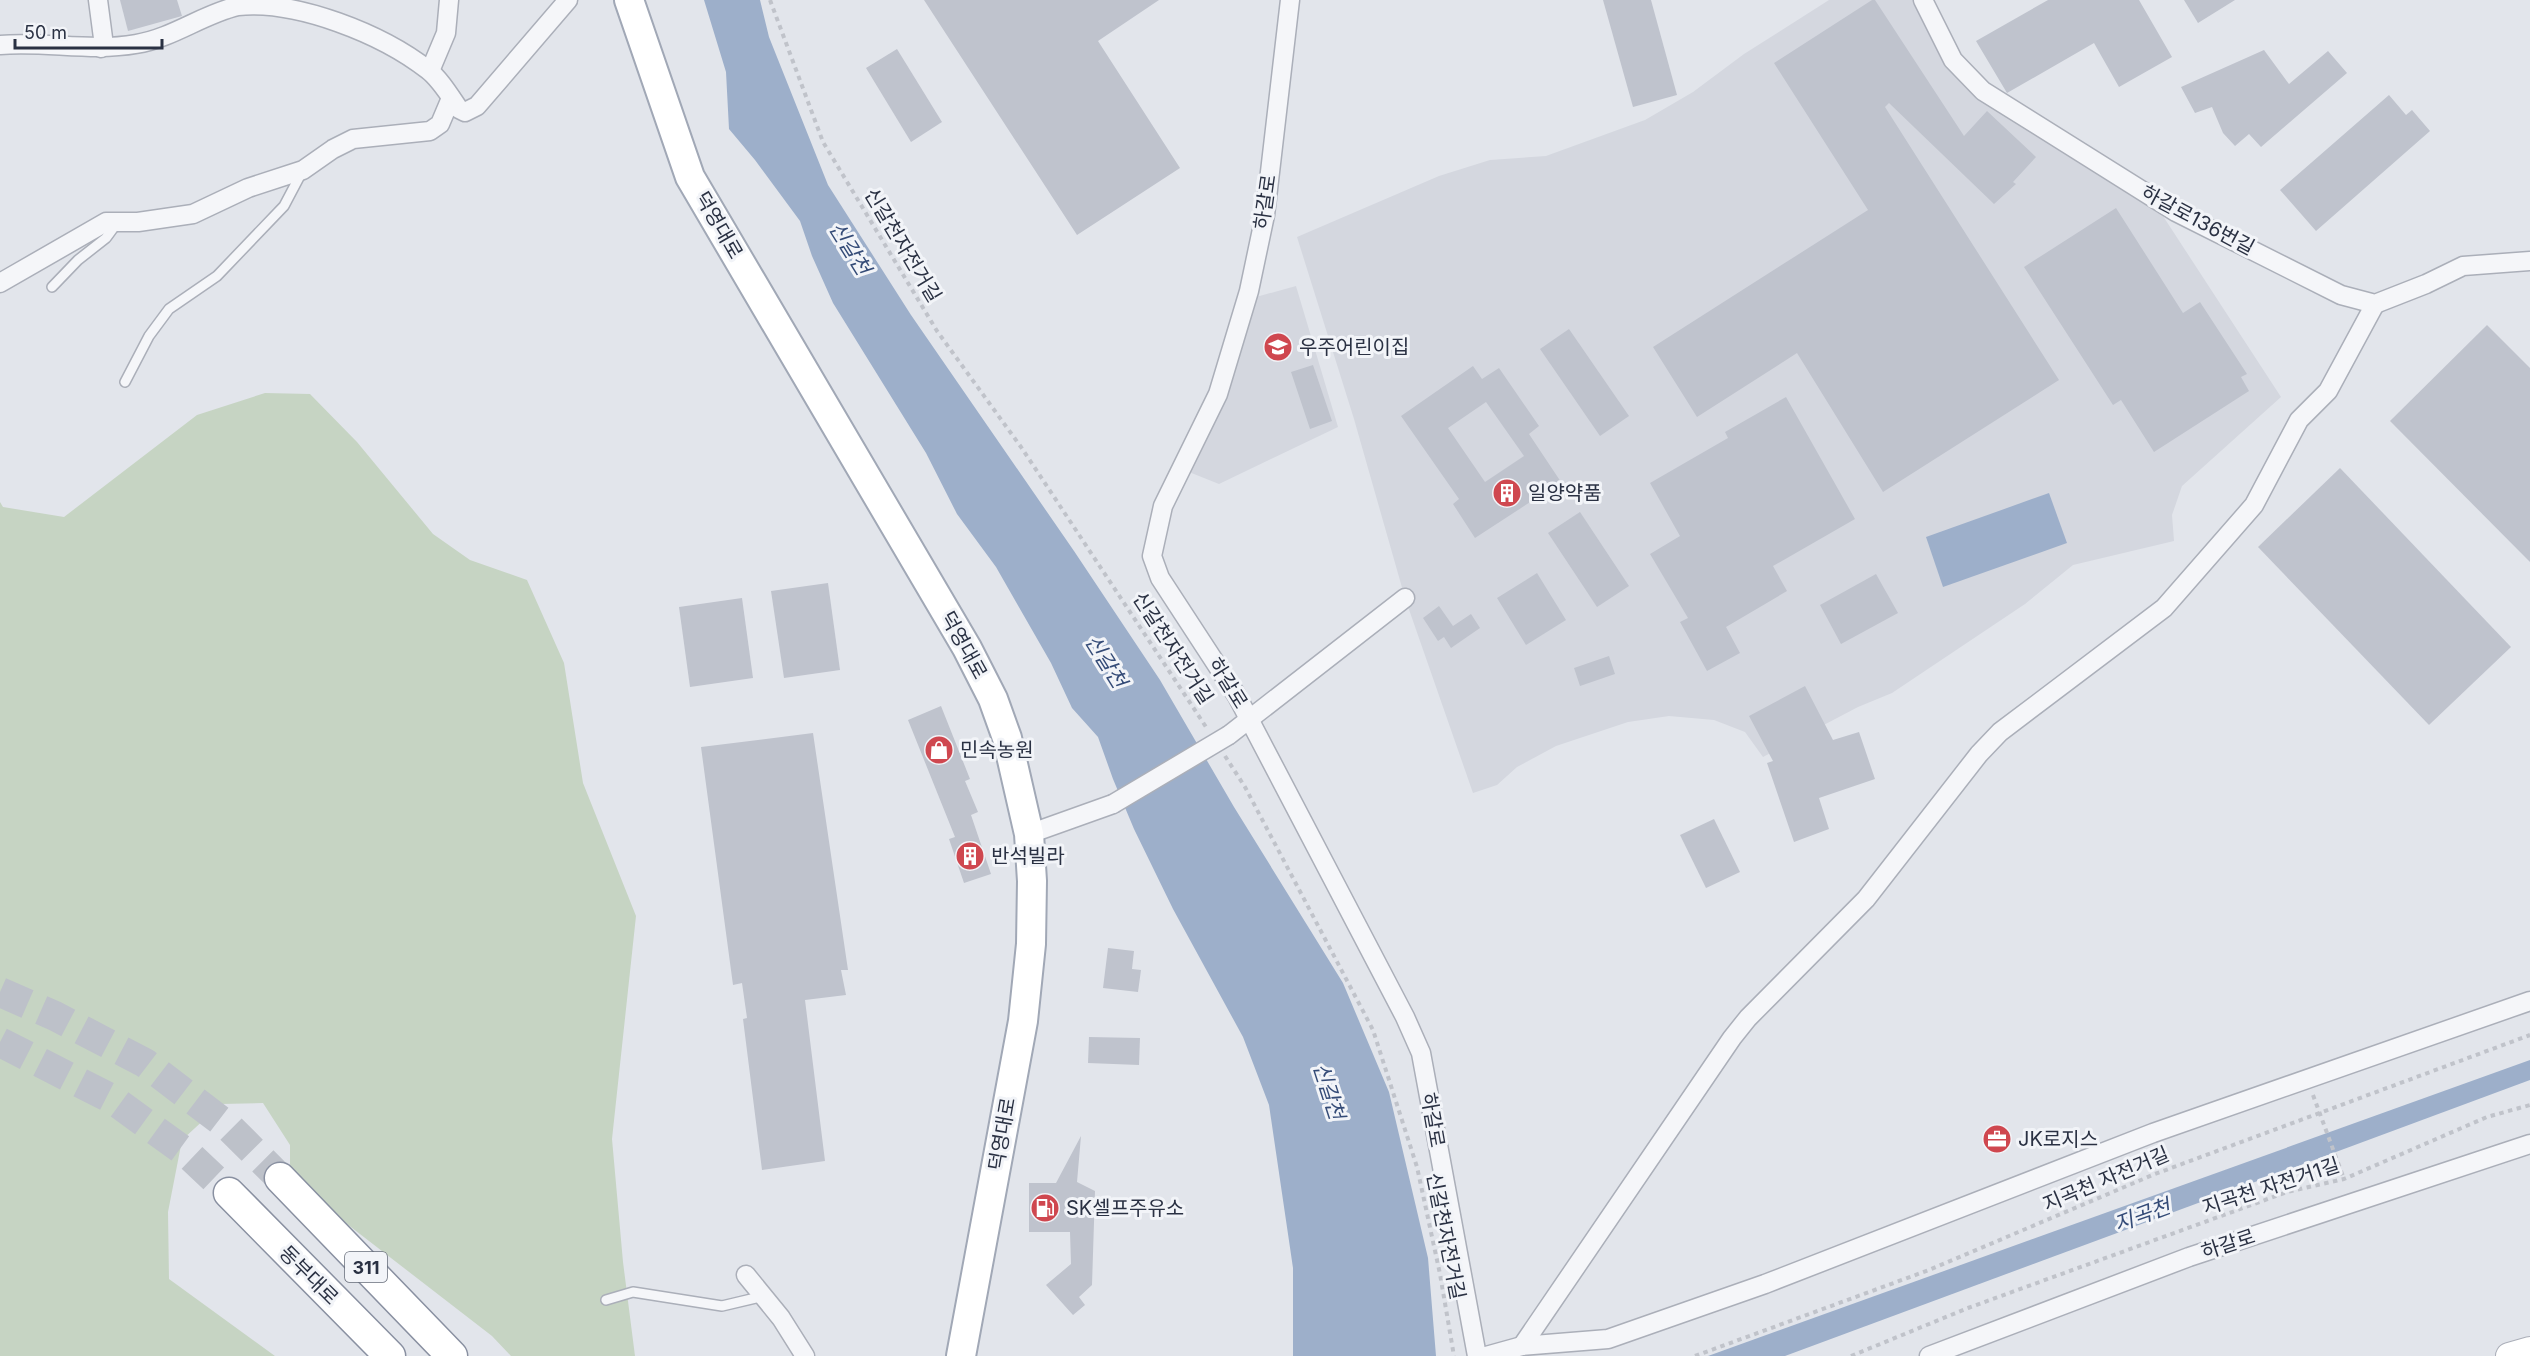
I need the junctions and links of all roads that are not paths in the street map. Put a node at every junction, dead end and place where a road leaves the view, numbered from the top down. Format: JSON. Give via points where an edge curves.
{"nodes":[{"id":1,"x":98,"y":0,"type":"edge"},
{"id":2,"x":449,"y":0,"type":"edge"},
{"id":3,"x":567,"y":0,"type":"edge"},
{"id":4,"x":629,"y":0,"type":"edge"},
{"id":5,"x":1290,"y":0,"type":"edge"},
{"id":6,"x":1923,"y":0,"type":"edge"},
{"id":7,"x":237,"y":3,"type":"edge"},
{"id":8,"x":0,"y":45,"type":"edge"},
{"id":9,"x":101,"y":48,"type":"junction"},
{"id":10,"x":430,"y":71,"type":"junction"},
{"id":11,"x":451,"y":98,"type":"junction"},
{"id":12,"x":303,"y":170,"type":"junction"},
{"id":13,"x":118,"y":222,"type":"junction"},
{"id":14,"x":2530,"y":261,"type":"edge"},
{"id":15,"x":0,"y":283,"type":"edge"},
{"id":16,"x":52,"y":287,"type":"dead end"},
{"id":17,"x":2374,"y":304,"type":"junction"},
{"id":18,"x":125,"y":382,"type":"dead end"},
{"id":19,"x":1405,"y":598,"type":"dead end"},
{"id":20,"x":1250,"y":719,"type":"junction"},
{"id":21,"x":1029,"y":834,"type":"junction"},
{"id":22,"x":2530,"y":1001,"type":"edge"},
{"id":23,"x":2530,"y":1144,"type":"edge"},
{"id":24,"x":280,"y":1178,"type":"tunnel mouth"},
{"id":25,"x":229,"y":1193,"type":"tunnel mouth"},
{"id":26,"x":746,"y":1275,"type":"dead end"},
{"id":27,"x":764,"y":1296,"type":"junction"},
{"id":28,"x":606,"y":1300,"type":"dead end"},
{"id":29,"x":1522,"y":1346,"type":"junction"},
{"id":30,"x":2530,"y":1350,"type":"edge"},
{"id":31,"x":390,"y":1356,"type":"edge"},
{"id":32,"x":452,"y":1356,"type":"edge"},
{"id":33,"x":805,"y":1356,"type":"edge"},
{"id":34,"x":961,"y":1356,"type":"edge"},
{"id":35,"x":1477,"y":1356,"type":"edge"},
{"id":36,"x":1486,"y":1356,"type":"edge"},
{"id":37,"x":1929,"y":1356,"type":"edge"},
{"id":38,"x":2509,"y":1356,"type":"edge"}],
"edges":[{"from":1,"to":9,"type":"street"},
{"from":2,"to":10,"type":"street","via":[[446,33]]},
{"from":3,"to":11,"type":"street","via":[[471,111],[459,109]]},
{"from":4,"to":21,"type":"main road","name":"덕영대로","via":[[690,177],[967,648],[993,699],[1007,738]]},
{"from":5,"to":20,"type":"street","name":"하갈로","via":[[1265,215],[1249,291],[1218,394],[1163,506],[1152,556],[1160,578]]},
{"from":6,"to":17,"type":"street","name":"하갈로136번길","via":[[1953,60],[1983,91],[2176,212],[2341,295]]},
{"from":7,"to":9,"type":"street","via":[[161,39]]},
{"from":7,"to":10,"type":"street","via":[[287,6],[330,18],[388,44]]},
{"from":8,"to":9,"type":"street"},
{"from":10,"to":11,"type":"street"},
{"from":11,"to":12,"type":"street","via":[[436,128],[353,140]]},
{"from":12,"to":13,"type":"street","via":[[248,188],[193,214]]},
{"from":12,"to":18,"type":"lane","via":[[284,206],[217,276],[169,309],[149,336]]},
{"from":13,"to":15,"type":"street","via":[[106,222]]},
{"from":13,"to":16,"type":"lane"},
{"from":14,"to":17,"type":"street","via":[[2463,266]]},
{"from":17,"to":29,"type":"street","via":[[2328,391],[2299,420],[2254,505],[2164,608],[2001,732],[1979,754],[1866,898],[1748,1018]]},
{"from":19,"to":20,"type":"street"},
{"from":20,"to":21,"type":"street","bridge":true,"via":[[1113,804]]},
{"from":20,"to":35,"type":"street","name":"하갈로","via":[[1421,1053]]},
{"from":21,"to":34,"type":"main road","name":"덕영대로","via":[[1031,944],[1023,1021]]},
{"from":22,"to":29,"type":"street","via":[[2153,1133],[1765,1284],[1608,1339]]},
{"from":23,"to":37,"type":"street","name":"하갈로","via":[[2189,1257]]},
{"from":24,"to":32,"type":"highway","number":"311"},
{"from":25,"to":31,"type":"highway","name":"동부대로","number":"311"},
{"from":26,"to":27,"type":"street"},
{"from":27,"to":28,"type":"lane","via":[[722,1306],[633,1292]]},
{"from":27,"to":33,"type":"street"},
{"from":29,"to":36,"type":"street"},
{"from":30,"to":38,"type":"main road"}]}
